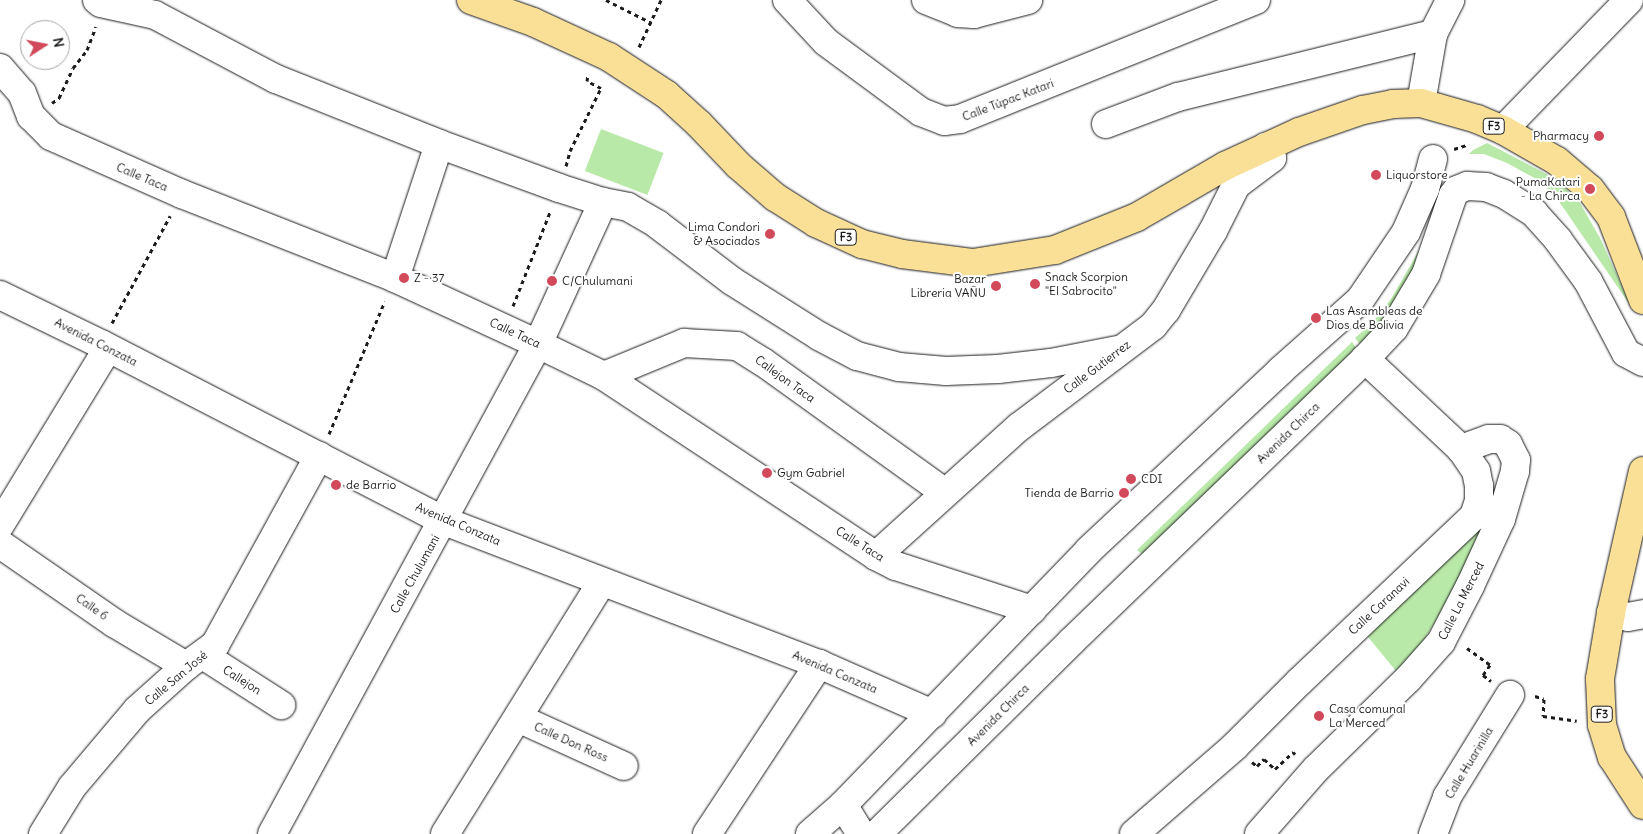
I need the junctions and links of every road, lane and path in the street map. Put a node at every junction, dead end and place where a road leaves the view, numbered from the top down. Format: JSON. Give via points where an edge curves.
{"nodes":[{"id":1,"x":471,"y":0,"type":"edge"},
{"id":2,"x":606,"y":0,"type":"edge"},
{"id":3,"x":661,"y":0,"type":"edge"},
{"id":4,"x":787,"y":0,"type":"edge"},
{"id":5,"x":926,"y":0,"type":"edge"},
{"id":6,"x":1028,"y":0,"type":"edge"},
{"id":7,"x":1256,"y":0,"type":"edge"},
{"id":8,"x":1450,"y":0,"type":"edge"},
{"id":9,"x":1629,"y":0,"type":"edge"},
{"id":10,"x":99,"y":2,"type":"edge"},
{"id":11,"x":652,"y":23,"type":"junction"},
{"id":12,"x":1433,"y":34,"type":"junction"},
{"id":13,"x":0,"y":68,"type":"edge"},
{"id":14,"x":580,"y":71,"type":"dead end"},
{"id":15,"x":628,"y":71,"type":"junction"},
{"id":16,"x":1421,"y":103,"type":"junction"},
{"id":17,"x":31,"y":116,"type":"junction"},
{"id":18,"x":1106,"y":124,"type":"dead end"},
{"id":19,"x":1503,"y":130,"type":"junction"},
{"id":20,"x":439,"y":144,"type":"junction"},
{"id":21,"x":1266,"y":146,"type":"junction"},
{"id":22,"x":1433,"y":159,"type":"dead end"},
{"id":23,"x":559,"y":188,"type":"junction"},
{"id":24,"x":182,"y":194,"type":"junction"},
{"id":25,"x":603,"y":202,"type":"junction"},
{"id":26,"x":1434,"y":251,"type":"junction"},
{"id":27,"x":1388,"y":259,"type":"junction"},
{"id":28,"x":396,"y":278,"type":"junction"},
{"id":29,"x":0,"y":295,"type":"edge"},
{"id":30,"x":1643,"y":300,"type":"edge"},
{"id":31,"x":505,"y":328,"type":"junction"},
{"id":32,"x":538,"y":344,"type":"junction"},
{"id":33,"x":104,"y":346,"type":"junction"},
{"id":34,"x":1118,"y":350,"type":"junction"},
{"id":35,"x":1365,"y":359,"type":"junction"},
{"id":36,"x":1643,"y":362,"type":"edge"},
{"id":37,"x":604,"y":376,"type":"junction"},
{"id":38,"x":1461,"y":449,"type":"junction"},
{"id":39,"x":319,"y":456,"type":"junction"},
{"id":40,"x":1643,"y":471,"type":"edge"},
{"id":41,"x":946,"y":493,"type":"junction"},
{"id":42,"x":444,"y":520,"type":"junction"},
{"id":43,"x":0,"y":525,"type":"edge"},
{"id":44,"x":0,"y":544,"type":"edge"},
{"id":45,"x":876,"y":556,"type":"junction"},
{"id":46,"x":602,"y":582,"type":"junction"},
{"id":47,"x":1032,"y":610,"type":"junction"},
{"id":48,"x":1611,"y":613,"type":"junction"},
{"id":49,"x":1643,"y":614,"type":"edge"},
{"id":50,"x":1441,"y":642,"type":"junction"},
{"id":51,"x":194,"y":661,"type":"junction"},
{"id":52,"x":819,"y":664,"type":"junction"},
{"id":53,"x":1510,"y":695,"type":"junction"},
{"id":54,"x":281,"y":705,"type":"dead end"},
{"id":55,"x":933,"y":714,"type":"junction"},
{"id":56,"x":518,"y":718,"type":"junction"},
{"id":57,"x":1602,"y":725,"type":"junction"},
{"id":58,"x":1234,"y":747,"type":"junction"},
{"id":59,"x":624,"y":766,"type":"dead end"},
{"id":60,"x":1316,"y":769,"type":"junction"},
{"id":61,"x":843,"y":805,"type":"junction"},
{"id":62,"x":1643,"y":805,"type":"edge"},
{"id":63,"x":43,"y":834,"type":"edge"},
{"id":64,"x":272,"y":834,"type":"edge"},
{"id":65,"x":445,"y":834,"type":"edge"},
{"id":66,"x":707,"y":834,"type":"edge"},
{"id":67,"x":810,"y":834,"type":"edge"},
{"id":68,"x":861,"y":834,"type":"edge"},
{"id":69,"x":877,"y":834,"type":"edge"},
{"id":70,"x":1134,"y":834,"type":"edge"},
{"id":71,"x":1259,"y":834,"type":"edge"},
{"id":72,"x":1433,"y":834,"type":"edge"}],
"edges":[{"from":1,"to":15,"type":"highway","number":"F3","via":[[533,22],[609,57]]},
{"from":2,"to":11,"type":"path"},
{"from":3,"to":11,"type":"path"},
{"from":4,"to":7,"type":"street","name":"Calle Túpac Katari","via":[[826,42],[921,112],[944,121],[960,119]]},
{"from":5,"to":6,"type":"street","via":[[958,13],[974,14]]},
{"from":8,"to":12,"type":"street"},
{"from":9,"to":19,"type":"street"},
{"from":10,"to":17,"type":"path","via":[[99,21],[87,50],[73,68],[59,98]]},
{"from":10,"to":20,"type":"street","via":[[155,15],[276,80]]},
{"from":11,"to":15,"type":"path"},
{"from":12,"to":16,"type":"street"},
{"from":12,"to":18,"type":"street","via":[[1178,97]]},
{"from":13,"to":17,"type":"street","name":"Calle Taca","via":[[22,93]]},
{"from":14,"to":23,"type":"path","via":[[588,73],[586,82],[601,88],[570,151]]},
{"from":15,"to":21,"type":"highway","number":"F3","via":[[667,96],[775,197],[816,223],[862,244],[939,260],[973,263],[1063,247],[1137,217]]},
{"from":16,"to":19,"type":"highway","number":"F3"},
{"from":16,"to":21,"type":"highway","number":"F3","via":[[1363,110]]},
{"from":17,"to":24,"type":"street","name":"Calle Taca","via":[[51,136]]},
{"from":19,"to":30,"type":"highway","number":"F3","via":[[1557,161],[1590,189],[1611,217]]},
{"from":20,"to":23,"type":"street"},
{"from":20,"to":28,"type":"street"},
{"from":21,"to":34,"type":"street","name":"Calle Gutierrez","via":[[1272,158],[1236,185],[1166,310],[1153,326]]},
{"from":22,"to":27,"type":"street","via":[[1425,189],[1406,232]]},
{"from":23,"to":25,"type":"street"},
{"from":23,"to":31,"type":"path"},
{"from":24,"to":28,"type":"street","name":"Calle Taca"},
{"from":24,"to":33,"type":"path"},
{"from":25,"to":32,"type":"street","name":"Calle Chulumani"},
{"from":25,"to":34,"type":"street","via":[[628,207],[657,224],[732,281],[857,356],[899,368],[946,371],[1051,363]]},
{"from":26,"to":27,"type":"street"},
{"from":26,"to":35,"type":"street","name":"Avenida Chirca","via":[[1426,274],[1394,328]]},
{"from":26,"to":36,"type":"street","name":"Avenida Chirca","via":[[1457,190],[1467,186],[1486,187],[1504,194],[1534,213],[1558,240],[1588,281],[1626,353]]},
{"from":27,"to":47,"type":"street","via":[[1360,300],[1141,500]]},
{"from":28,"to":31,"type":"street","name":"Calle Taca"},
{"from":28,"to":39,"type":"path"},
{"from":29,"to":33,"type":"street","name":"Avenida Conzata"},
{"from":31,"to":32,"type":"street","name":"Calle Taca"},
{"from":32,"to":37,"type":"street","name":"Calle Taca"},
{"from":32,"to":42,"type":"street","name":"Calle Chulumani"},
{"from":33,"to":39,"type":"street","name":"Avenida Conzata"},
{"from":33,"to":43,"type":"street"},
{"from":34,"to":41,"type":"street","name":"Calle Gutierrez","via":[[1018,427]]},
{"from":35,"to":38,"type":"street","name":"Calle Caranavi"},
{"from":35,"to":69,"type":"street","name":"Avenida Chirca"},
{"from":37,"to":41,"type":"street","name":"Callejon Taca","via":[[684,342],[737,346]]},
{"from":37,"to":45,"type":"street","name":"Calle Taca"},
{"from":38,"to":50,"type":"street","name":"Calle La Merced","via":[[1489,439],[1500,439],[1513,451],[1515,471],[1501,519]]},
{"from":38,"to":58,"type":"street","name":"Calle Caranavi","via":[[1476,471],[1479,501],[1474,516]]},
{"from":39,"to":42,"type":"street","name":"Avenida Conzata"},
{"from":39,"to":51,"type":"street","name":"Calle San José","via":[[215,645]]},
{"from":40,"to":48,"type":"highway","number":"F3"},
{"from":41,"to":45,"type":"street","name":"Calle Gutierrez"},
{"from":42,"to":46,"type":"street","name":"Avenida Conzata"},
{"from":42,"to":64,"type":"street","name":"Calle Chulumani"},
{"from":44,"to":51,"type":"street","name":"Calle 6","via":[[114,623]]},
{"from":45,"to":47,"type":"street","name":"Calle Taca","via":[[896,566]]},
{"from":46,"to":52,"type":"street","name":"Avenida Conzata"},
{"from":46,"to":56,"type":"street"},
{"from":47,"to":55,"type":"street"},
{"from":48,"to":49,"type":"street","via":[[1628,617]]},
{"from":48,"to":57,"type":"highway","number":"F3","via":[[1600,679]]},
{"from":50,"to":53,"type":"path","via":[[1460,657],[1466,648],[1490,665],[1483,675]]},
{"from":50,"to":60,"type":"street","name":"Calle La Merced"},
{"from":51,"to":54,"type":"street","name":"Callejon"},
{"from":51,"to":63,"type":"street","name":"Calle San José","via":[[138,710],[101,750],[72,787]]},
{"from":52,"to":55,"type":"street","name":"Avenida Conzata"},
{"from":52,"to":66,"type":"street"},
{"from":53,"to":57,"type":"path","via":[[1525,705],[1532,695],[1544,700],[1543,716],[1546,717]]},
{"from":53,"to":72,"type":"street","name":"Calle Huarinilla","via":[[1447,797]]},
{"from":55,"to":61,"type":"street"},
{"from":56,"to":59,"type":"street","name":"Calle Don Ross"},
{"from":56,"to":65,"type":"street"},
{"from":57,"to":62,"type":"highway","number":"F3","via":[[1612,757]]},
{"from":58,"to":60,"type":"path","via":[[1257,766],[1264,759],[1275,769],[1293,752]]},
{"from":58,"to":70,"type":"street","name":"Calle Caranavi"},
{"from":60,"to":71,"type":"street","name":"Calle La Merced"},
{"from":61,"to":67,"type":"street"},
{"from":61,"to":68,"type":"street"}]}
